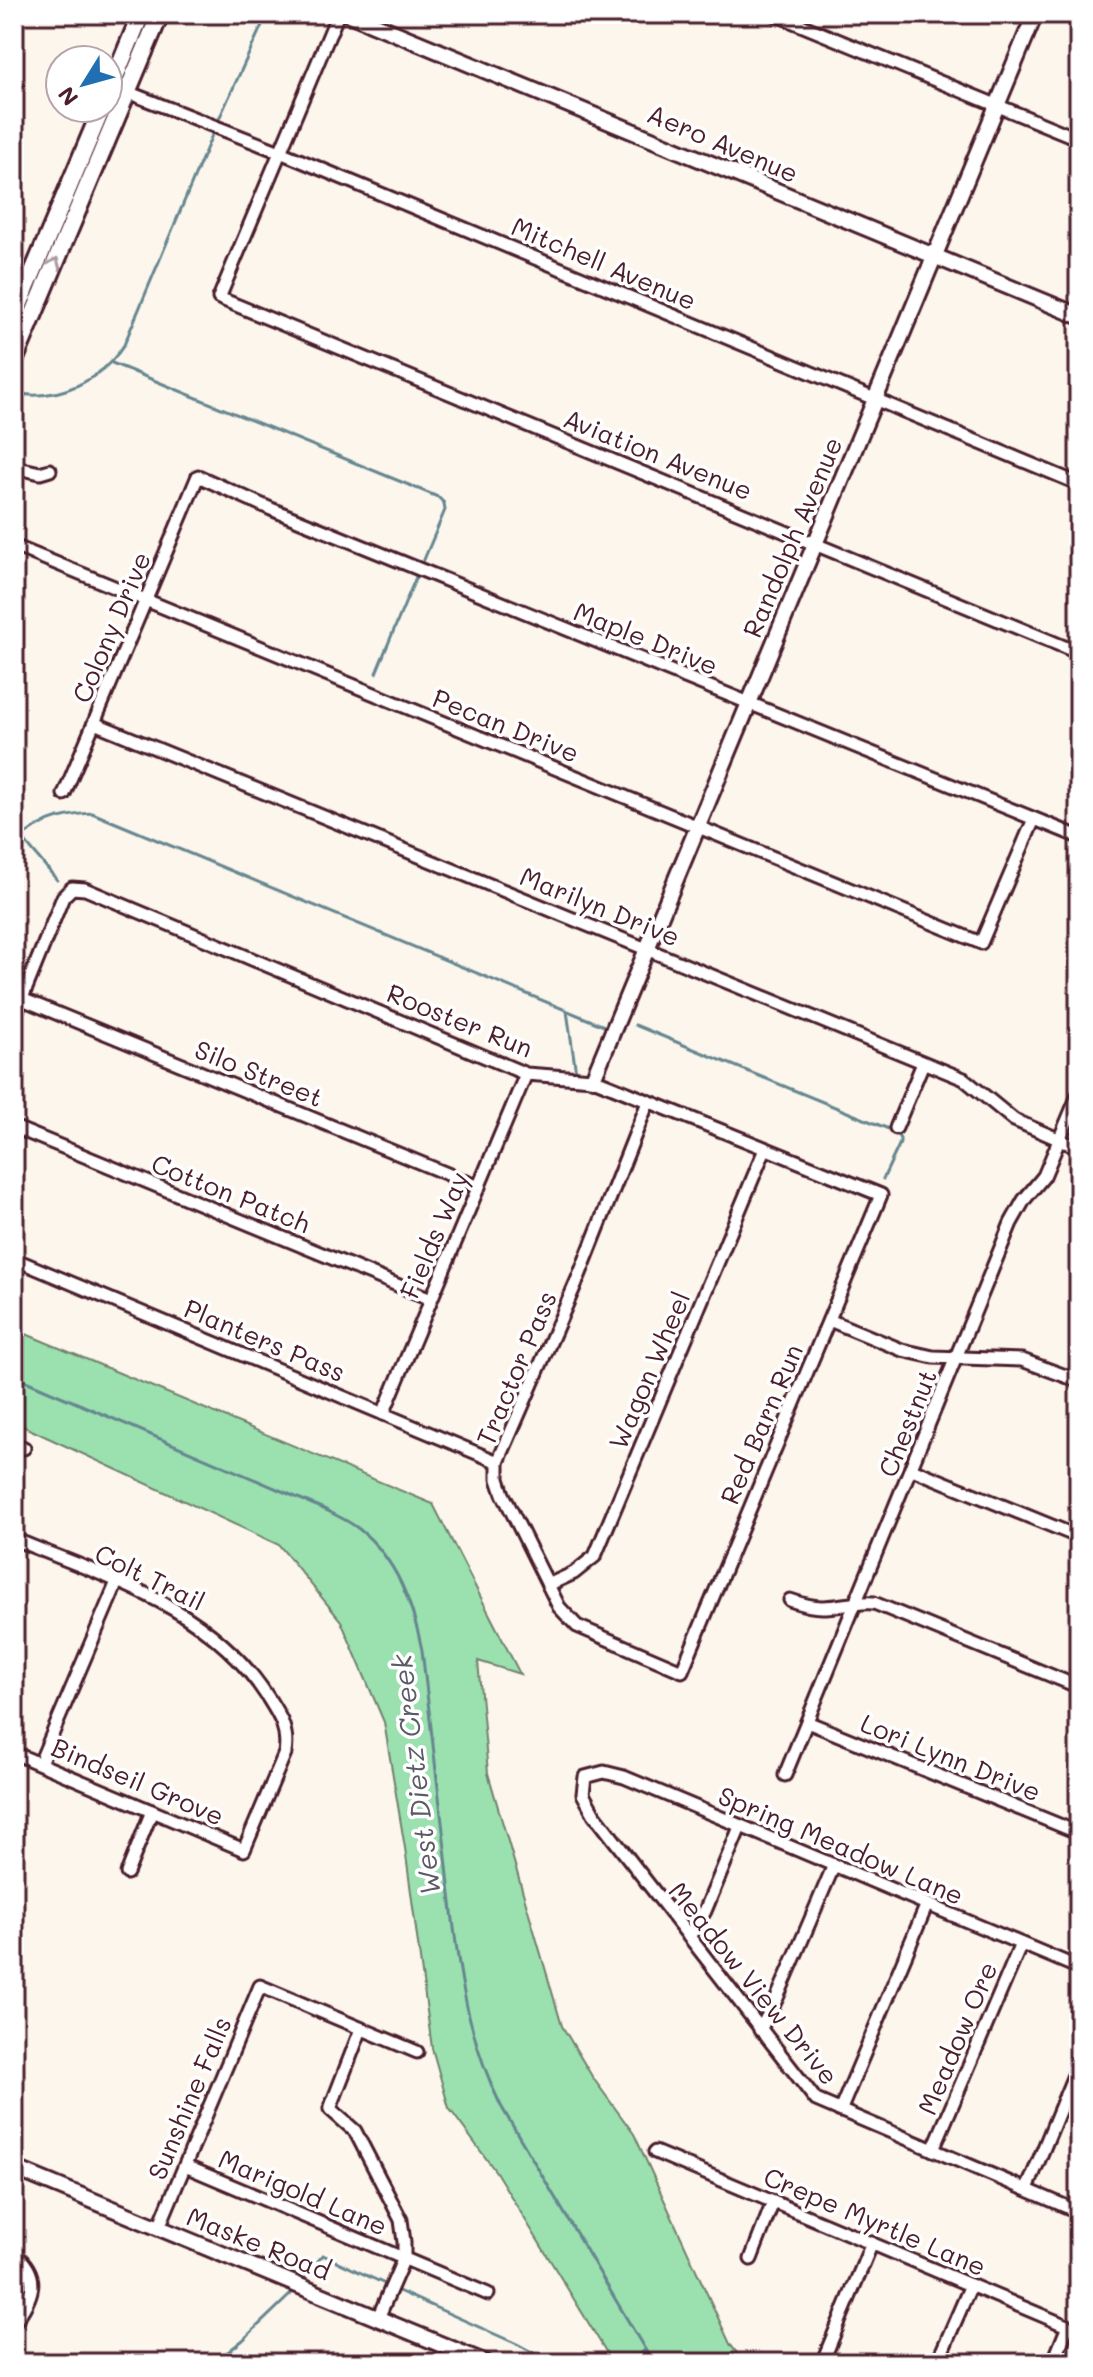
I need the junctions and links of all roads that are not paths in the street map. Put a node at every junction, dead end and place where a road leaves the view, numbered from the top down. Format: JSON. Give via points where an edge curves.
{"nodes":[{"id":1,"x":141,"y":14,"type":"edge"},
{"id":2,"x":160,"y":14,"type":"edge"},
{"id":3,"x":338,"y":14,"type":"edge"},
{"id":4,"x":349,"y":14,"type":"edge"},
{"id":5,"x":774,"y":14,"type":"edge"},
{"id":6,"x":1035,"y":14,"type":"edge"},
{"id":7,"x":124,"y":66,"type":"edge"},
{"id":8,"x":124,"y":76,"type":"edge"},
{"id":9,"x":124,"y":93,"type":"edge"},
{"id":10,"x":997,"y":105,"type":"junction"},
{"id":11,"x":96,"y":124,"type":"edge"},
{"id":12,"x":102,"y":124,"type":"edge"},
{"id":13,"x":1079,"y":139,"type":"edge"},
{"id":14,"x":280,"y":152,"type":"junction"},
{"id":15,"x":934,"y":256,"type":"junction"},
{"id":16,"x":31,"y":298,"type":"junction"},
{"id":17,"x":1079,"y":316,"type":"edge"},
{"id":18,"x":14,"y":317,"type":"edge"},
{"id":19,"x":14,"y":361,"type":"edge"},
{"id":20,"x":875,"y":399,"type":"junction"},
{"id":21,"x":14,"y":467,"type":"edge"},
{"id":22,"x":50,"y":470,"type":"dead end"},
{"id":23,"x":198,"y":476,"type":"joint"},
{"id":24,"x":1079,"y":484,"type":"edge"},
{"id":25,"x":815,"y":543,"type":"junction"},
{"id":26,"x":14,"y":546,"type":"edge"},
{"id":27,"x":147,"y":599,"type":"junction"},
{"id":28,"x":1079,"y":653,"type":"edge"},
{"id":29,"x":749,"y":703,"type":"junction"},
{"id":30,"x":94,"y":723,"type":"junction"},
{"id":31,"x":64,"y":794,"type":"dead end"},
{"id":32,"x":1034,"y":819,"type":"junction"},
{"id":33,"x":698,"y":826,"type":"junction"},
{"id":34,"x":1079,"y":837,"type":"edge"},
{"id":35,"x":647,"y":948,"type":"junction"},
{"id":36,"x":22,"y":999,"type":"junction"},
{"id":37,"x":14,"y":1018,"type":"edge"},
{"id":38,"x":923,"y":1063,"type":"junction"},
{"id":39,"x":526,"y":1074,"type":"junction"},
{"id":40,"x":593,"y":1079,"type":"junction"},
{"id":41,"x":1079,"y":1093,"type":"edge"},
{"id":42,"x":648,"y":1102,"type":"junction"},
{"id":43,"x":14,"y":1127,"type":"edge"},
{"id":44,"x":896,"y":1128,"type":"dead end"},
{"id":45,"x":1060,"y":1139,"type":"junction"},
{"id":46,"x":1079,"y":1148,"type":"edge"},
{"id":47,"x":765,"y":1149,"type":"junction"},
{"id":48,"x":479,"y":1187,"type":"junction"},
{"id":49,"x":881,"y":1195,"type":"joint"},
{"id":50,"x":14,"y":1259,"type":"edge"},
{"id":51,"x":431,"y":1299,"type":"junction"},
{"id":52,"x":829,"y":1320,"type":"junction"},
{"id":53,"x":957,"y":1358,"type":"junction"},
{"id":54,"x":1079,"y":1381,"type":"edge"},
{"id":55,"x":383,"y":1414,"type":"junction"},
{"id":56,"x":498,"y":1462,"type":"junction"},
{"id":57,"x":912,"y":1469,"type":"junction"},
{"id":58,"x":1079,"y":1537,"type":"edge"},
{"id":59,"x":14,"y":1539,"type":"edge"},
{"id":60,"x":117,"y":1582,"type":"junction"},
{"id":61,"x":548,"y":1585,"type":"junction"},
{"id":62,"x":790,"y":1600,"type":"dead end"},
{"id":63,"x":856,"y":1603,"type":"junction"},
{"id":64,"x":682,"y":1671,"type":"joint"},
{"id":65,"x":1079,"y":1687,"type":"edge"},
{"id":66,"x":807,"y":1722,"type":"junction"},
{"id":67,"x":14,"y":1753,"type":"edge"},
{"id":68,"x":40,"y":1763,"type":"junction"},
{"id":69,"x":785,"y":1775,"type":"dead end"},
{"id":70,"x":585,"y":1777,"type":"joint"},
{"id":71,"x":152,"y":1811,"type":"junction"},
{"id":72,"x":740,"y":1827,"type":"junction"},
{"id":73,"x":1079,"y":1833,"type":"edge"},
{"id":74,"x":244,"y":1850,"type":"joint"},
{"id":75,"x":834,"y":1865,"type":"junction"},
{"id":76,"x":127,"y":1873,"type":"dead end"},
{"id":77,"x":927,"y":1904,"type":"junction"},
{"id":78,"x":689,"y":1937,"type":"junction"},
{"id":79,"x":1021,"y":1944,"type":"junction"},
{"id":80,"x":1079,"y":1968,"type":"edge"},
{"id":81,"x":361,"y":2029,"type":"junction"},
{"id":82,"x":760,"y":2030,"type":"junction"},
{"id":83,"x":417,"y":2052,"type":"dead end"},
{"id":84,"x":1079,"y":2063,"type":"edge"},
{"id":85,"x":840,"y":2111,"type":"junction"},
{"id":86,"x":933,"y":2150,"type":"junction"},
{"id":87,"x":655,"y":2152,"type":"dead end"},
{"id":88,"x":185,"y":2166,"type":"junction"},
{"id":89,"x":14,"y":2168,"type":"edge"},
{"id":90,"x":1027,"y":2189,"type":"junction"},
{"id":91,"x":773,"y":2202,"type":"junction"},
{"id":92,"x":1079,"y":2212,"type":"edge"},
{"id":93,"x":159,"y":2227,"type":"junction"},
{"id":94,"x":872,"y":2243,"type":"junction"},
{"id":95,"x":14,"y":2253,"type":"edge"},
{"id":96,"x":404,"y":2258,"type":"junction"},
{"id":97,"x":751,"y":2259,"type":"dead end"},
{"id":98,"x":971,"y":2285,"type":"junction"},
{"id":99,"x":488,"y":2294,"type":"dead end"},
{"id":100,"x":378,"y":2318,"type":"junction"},
{"id":101,"x":14,"y":2323,"type":"edge"},
{"id":102,"x":1074,"y":2328,"type":"edge"},
{"id":103,"x":486,"y":2363,"type":"edge"},
{"id":104,"x":822,"y":2363,"type":"edge"},
{"id":105,"x":937,"y":2363,"type":"edge"},
{"id":106,"x":1053,"y":2363,"type":"edge"}],
"edges":[{"from":1,"to":7,"type":"main road"},
{"from":2,"to":8,"type":"main road"},
{"from":3,"to":14,"type":"street"},
{"from":4,"to":15,"type":"street","name":"Aero Avenue"},
{"from":5,"to":10,"type":"street"},
{"from":6,"to":10,"type":"street","name":"Randolph Avenue"},
{"from":9,"to":14,"type":"street","name":"Mitchell Avenue"},
{"from":10,"to":13,"type":"street"},
{"from":10,"to":15,"type":"street","name":"Randolph Avenue"},
{"from":11,"to":16,"type":"main road"},
{"from":16,"to":12,"type":"main road","one_way":true},
{"from":14,"to":20,"type":"street","name":"Mitchell Avenue"},
{"from":14,"to":25,"type":"street","name":"Aviation Avenue","via":[[219,298]]},
{"from":15,"to":17,"type":"street","name":"Aero Avenue"},
{"from":15,"to":20,"type":"street","name":"Randolph Avenue"},
{"from":16,"to":18,"type":"main road"},
{"from":16,"to":19,"type":"main road"},
{"from":20,"to":24,"type":"street","name":"Mitchell Avenue"},
{"from":20,"to":25,"type":"street","name":"Randolph Avenue"},
{"from":21,"to":22,"type":"street"},
{"from":23,"to":27,"type":"street","name":"Colony Drive"},
{"from":23,"to":29,"type":"street","name":"Maple Drive"},
{"from":25,"to":28,"type":"street","name":"Aviation Avenue"},
{"from":25,"to":29,"type":"street","name":"Randolph Avenue"},
{"from":26,"to":27,"type":"street","name":"Pecan Drive"},
{"from":27,"to":30,"type":"street","name":"Colony Drive"},
{"from":27,"to":33,"type":"street","name":"Pecan Drive"},
{"from":29,"to":32,"type":"street","name":"Maple Drive"},
{"from":29,"to":33,"type":"street","name":"Randolph Avenue"},
{"from":30,"to":31,"type":"street","name":"Colony Drive"},
{"from":30,"to":35,"type":"street","name":"Marilyn Drive"},
{"from":32,"to":33,"type":"street","name":"Pecan Drive","via":[[981,943]]},
{"from":32,"to":34,"type":"street","name":"Maple Drive"},
{"from":33,"to":35,"type":"street","name":"Randolph Avenue"},
{"from":35,"to":38,"type":"street","name":"Marilyn Drive"},
{"from":35,"to":40,"type":"street","name":"Randolph Avenue"},
{"from":36,"to":37,"type":"street"},
{"from":36,"to":39,"type":"street","name":"Rooster Run","via":[[63,897],[72,888],[85,889]]},
{"from":36,"to":48,"type":"street","name":"Silo Street"},
{"from":38,"to":44,"type":"street"},
{"from":38,"to":45,"type":"street","name":"Marilyn Drive","via":[[964,1079],[1014,1120]]},
{"from":39,"to":40,"type":"street","name":"Rooster Run"},
{"from":39,"to":48,"type":"street","name":"Fields Way"},
{"from":40,"to":42,"type":"street","name":"Rooster Run"},
{"from":41,"to":45,"type":"street","name":"Chestnut"},
{"from":42,"to":47,"type":"street","name":"Rooster Run"},
{"from":42,"to":56,"type":"street","name":"Tractor Pass"},
{"from":43,"to":51,"type":"street","name":"Cotton Patch"},
{"from":45,"to":46,"type":"street","name":"Marilyn Drive"},
{"from":45,"to":53,"type":"street","name":"Chestnut","via":[[1044,1176],[1011,1223]]},
{"from":47,"to":49,"type":"street","name":"Rooster Run"},
{"from":47,"to":61,"type":"street","name":"Wagon Wheel","via":[[595,1556]]},
{"from":48,"to":51,"type":"street","name":"Fields Way"},
{"from":49,"to":52,"type":"street","name":"Red Barn Run"},
{"from":50,"to":55,"type":"street","name":"Planters Pass"},
{"from":51,"to":55,"type":"street","name":"Fields Way"},
{"from":52,"to":53,"type":"street","via":[[902,1350]]},
{"from":52,"to":64,"type":"street","name":"Red Barn Run"},
{"from":53,"to":54,"type":"street","via":[[1022,1360]]},
{"from":53,"to":57,"type":"street","name":"Chestnut"},
{"from":55,"to":56,"type":"street","name":"Planters Pass"},
{"from":56,"to":61,"type":"street","name":"Tractor Pass","via":[[503,1494]]},
{"from":57,"to":58,"type":"street"},
{"from":57,"to":63,"type":"street","name":"Chestnut"},
{"from":59,"to":60,"type":"street","name":"Colt Trail"},
{"from":60,"to":68,"type":"street"},
{"from":60,"to":74,"type":"street","name":"Colt Trail","via":[[171,1606],[214,1636],[251,1672],[281,1717],[285,1753]]},
{"from":61,"to":64,"type":"street","name":"Tractor Pass","via":[[577,1626]]},
{"from":62,"to":63,"type":"street","via":[[825,1608]]},
{"from":63,"to":65,"type":"street","via":[[874,1603]]},
{"from":63,"to":66,"type":"street","name":"Chestnut"},
{"from":66,"to":69,"type":"street","name":"Chestnut"},
{"from":66,"to":73,"type":"street","name":"Lori Lynn Drive"},
{"from":67,"to":68,"type":"street","name":"Bindseil Grove"},
{"from":68,"to":71,"type":"street","name":"Bindseil Grove"},
{"from":70,"to":72,"type":"street","name":"Spring Meadow Lane","via":[[604,1772],[624,1777]]},
{"from":70,"to":78,"type":"street","name":"Meadow View Drive","via":[[583,1794],[594,1814]]},
{"from":71,"to":74,"type":"street","name":"Bindseil Grove"},
{"from":71,"to":76,"type":"street"},
{"from":72,"to":75,"type":"street","name":"Spring Meadow Lane"},
{"from":72,"to":78,"type":"street"},
{"from":75,"to":77,"type":"street","name":"Spring Meadow Lane"},
{"from":75,"to":82,"type":"street"},
{"from":77,"to":79,"type":"street","name":"Spring Meadow Lane"},
{"from":77,"to":85,"type":"street"},
{"from":78,"to":82,"type":"street","name":"Meadow View Drive"},
{"from":79,"to":80,"type":"street","name":"Spring Meadow Lane"},
{"from":79,"to":86,"type":"street","name":"Meadow Ore"},
{"from":81,"to":83,"type":"street"},
{"from":81,"to":88,"type":"street","name":"Sunshine Falls","via":[[260,1986]]},
{"from":81,"to":96,"type":"street","via":[[330,2109],[355,2131],[401,2220]]},
{"from":82,"to":85,"type":"street","name":"Meadow View Drive","via":[[808,2092]]},
{"from":84,"to":90,"type":"street"},
{"from":85,"to":86,"type":"street","name":"Meadow View Drive"},
{"from":86,"to":90,"type":"street","name":"Meadow View Drive"},
{"from":87,"to":91,"type":"street","name":"Crepe Myrtle Lane"},
{"from":88,"to":93,"type":"street","name":"Sunshine Falls"},
{"from":88,"to":96,"type":"street","name":"Marigold Lane"},
{"from":89,"to":93,"type":"street","name":"Maske Road"},
{"from":90,"to":92,"type":"street","name":"Meadow View Drive"},
{"from":91,"to":94,"type":"street","name":"Crepe Myrtle Lane"},
{"from":91,"to":97,"type":"street"},
{"from":93,"to":100,"type":"street","name":"Maske Road"},
{"from":94,"to":98,"type":"street","name":"Crepe Myrtle Lane"},
{"from":94,"to":104,"type":"street"},
{"from":95,"to":101,"type":"street","via":[[31,2276],[32,2293]]},
{"from":96,"to":99,"type":"street","name":"Marigold Lane"},
{"from":96,"to":100,"type":"street"},
{"from":98,"to":102,"type":"street","name":"Crepe Myrtle Lane"},
{"from":98,"to":105,"type":"street"},
{"from":100,"to":103,"type":"street","name":"Maske Road"},
{"from":102,"to":106,"type":"street"}]}
